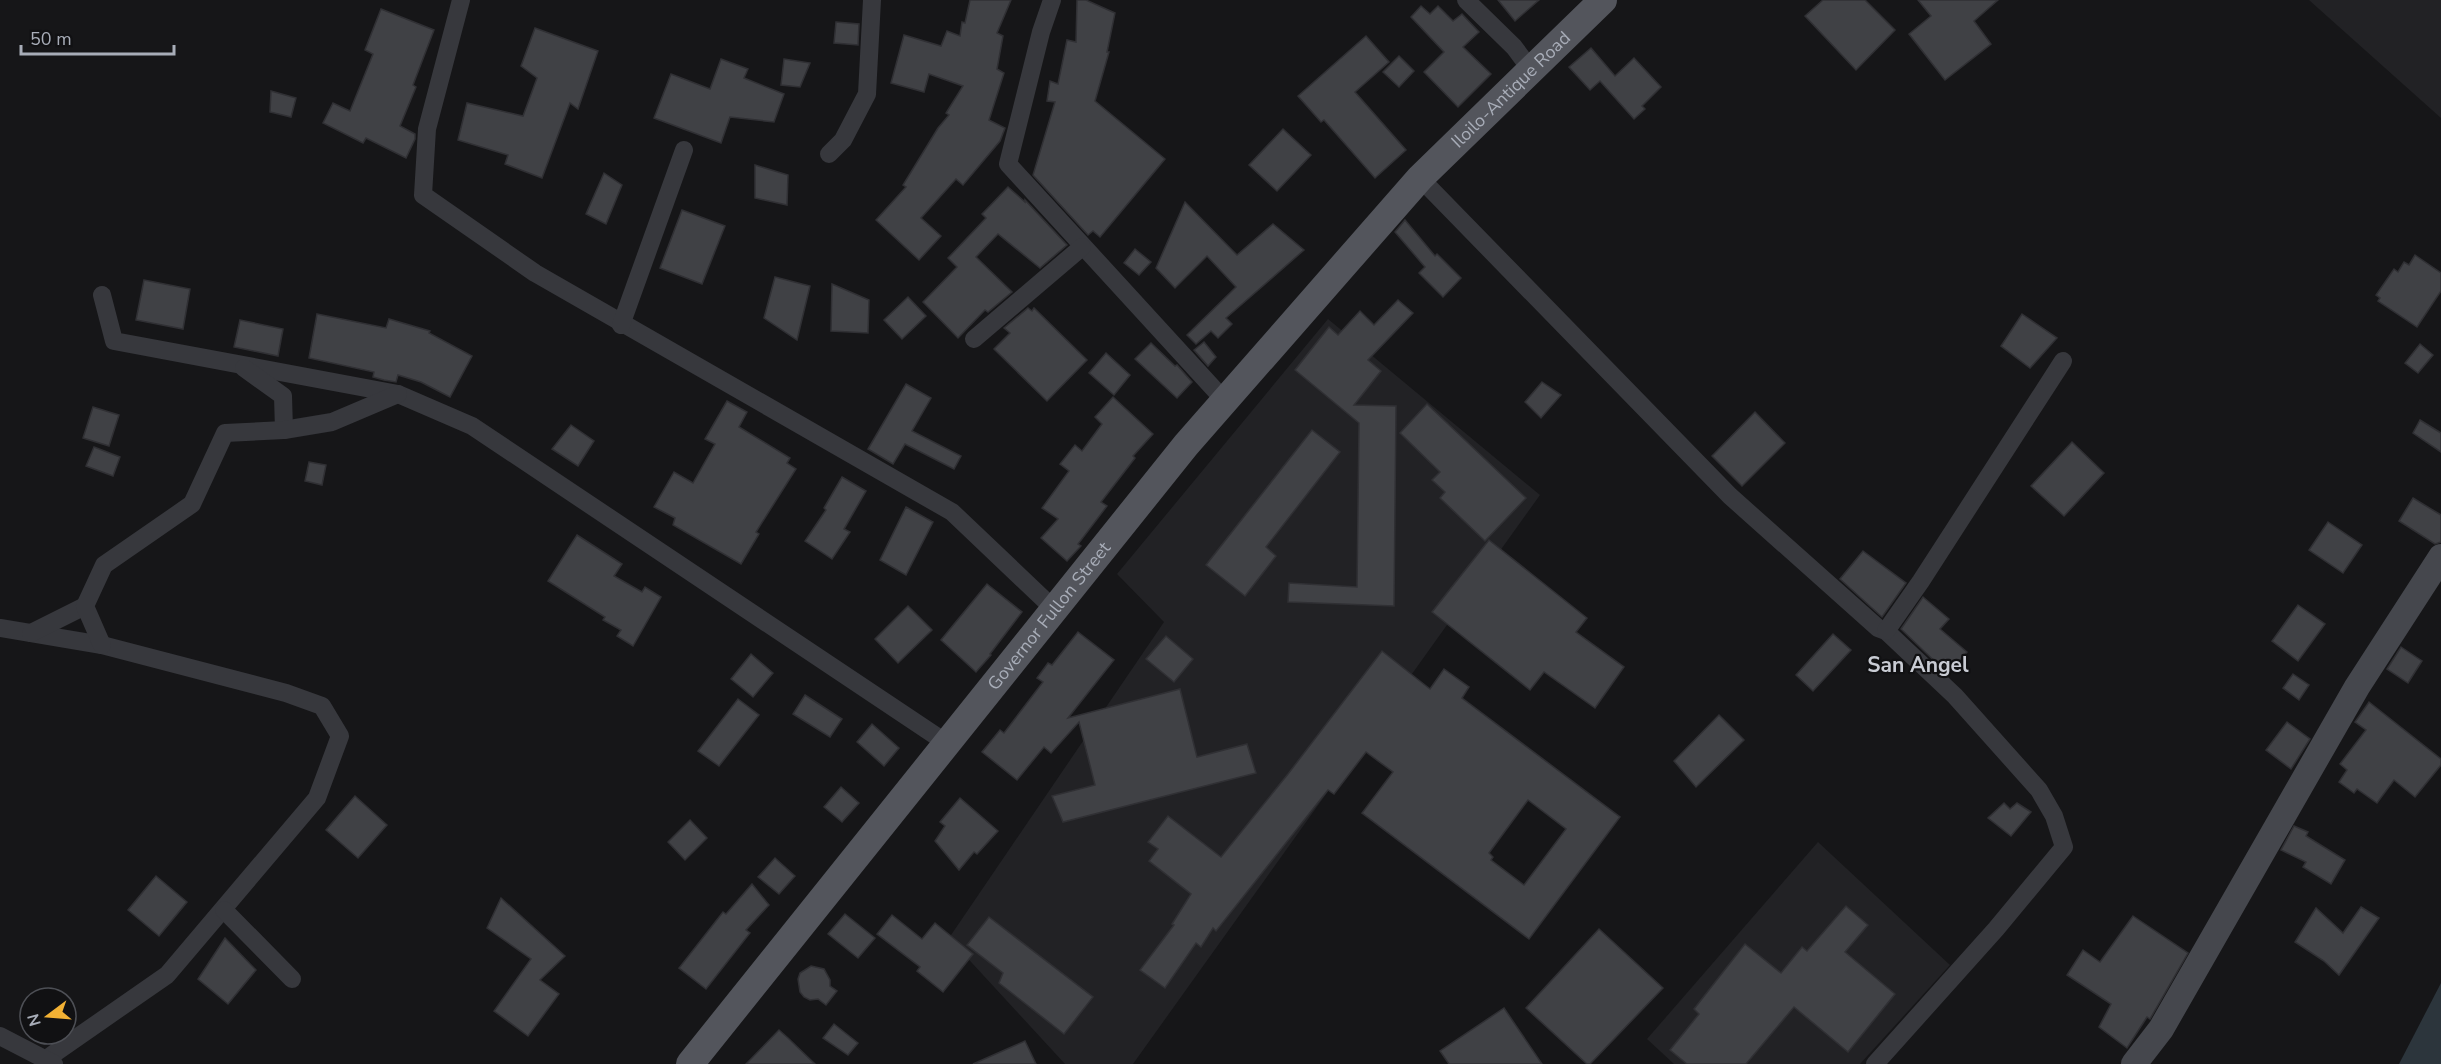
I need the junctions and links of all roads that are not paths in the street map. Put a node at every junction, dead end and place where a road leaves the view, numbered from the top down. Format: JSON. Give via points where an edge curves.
{"nodes":[{"id":1,"x":461,"y":0,"type":"edge"},
{"id":2,"x":872,"y":0,"type":"edge"},
{"id":3,"x":1052,"y":0,"type":"edge"},
{"id":4,"x":1466,"y":0,"type":"edge"},
{"id":5,"x":1603,"y":0,"type":"edge"},
{"id":6,"x":1531,"y":70,"type":"junction"},
{"id":7,"x":684,"y":150,"type":"dead end"},
{"id":8,"x":829,"y":154,"type":"dead end"},
{"id":9,"x":1420,"y":178,"type":"junction"},
{"id":10,"x":1082,"y":247,"type":"junction"},
{"id":11,"x":102,"y":295,"type":"dead end"},
{"id":12,"x":621,"y":325,"type":"junction"},
{"id":13,"x":974,"y":339,"type":"dead end"},
{"id":14,"x":2063,"y":362,"type":"dead end"},
{"id":15,"x":240,"y":365,"type":"junction"},
{"id":16,"x":398,"y":394,"type":"junction"},
{"id":17,"x":1225,"y":401,"type":"junction"},
{"id":18,"x":284,"y":430,"type":"junction"},
{"id":19,"x":2441,"y":557,"type":"edge"},
{"id":20,"x":85,"y":606,"type":"junction"},
{"id":21,"x":1054,"y":609,"type":"junction"},
{"id":22,"x":0,"y":628,"type":"edge"},
{"id":23,"x":1886,"y":632,"type":"junction"},
{"id":24,"x":31,"y":633,"type":"junction"},
{"id":25,"x":102,"y":645,"type":"junction"},
{"id":26,"x":948,"y":744,"type":"junction"},
{"id":27,"x":224,"y":910,"type":"junction"},
{"id":28,"x":292,"y":979,"type":"dead end"},
{"id":29,"x":0,"y":1036,"type":"edge"},
{"id":30,"x":48,"y":1063,"type":"edge"},
{"id":31,"x":690,"y":1064,"type":"edge"},
{"id":32,"x":1875,"y":1064,"type":"edge"},
{"id":33,"x":2134,"y":1064,"type":"edge"}],
"edges":[{"from":1,"to":12,"type":"street","via":[[427,129],[423,195],[535,273]]},
{"from":2,"to":8,"type":"street","via":[[867,94],[843,140]]},
{"from":3,"to":10,"type":"street","via":[[1008,164]]},
{"from":4,"to":6,"type":"street","via":[[1514,47]]},
{"from":5,"to":6,"type":"main road","name":"Iloilo-Antique Road"},
{"from":6,"to":9,"type":"main road","name":"Iloilo-Antique Road"},
{"from":7,"to":12,"type":"street"},
{"from":9,"to":17,"type":"main road","name":"Governor Fullon Street"},
{"from":9,"to":23,"type":"street","via":[[1730,496]]},
{"from":10,"to":13,"type":"street"},
{"from":10,"to":17,"type":"street"},
{"from":11,"to":15,"type":"street","via":[[114,341]]},
{"from":12,"to":21,"type":"street","via":[[952,512]]},
{"from":14,"to":23,"type":"street"},
{"from":15,"to":16,"type":"street"},
{"from":15,"to":18,"type":"street","via":[[284,396]]},
{"from":16,"to":18,"type":"street","via":[[332,422]]},
{"from":16,"to":26,"type":"street","via":[[472,426]]},
{"from":17,"to":21,"type":"main road","name":"Governor Fullon Street"},
{"from":18,"to":20,"type":"street","via":[[225,433],[192,504],[104,564]]},
{"from":19,"to":33,"type":"street","via":[[2357,687],[2161,1029]]},
{"from":20,"to":24,"type":"street"},
{"from":20,"to":25,"type":"street"},
{"from":21,"to":26,"type":"main road","name":"Governor Fullon Street"},
{"from":22,"to":24,"type":"street"},
{"from":23,"to":32,"type":"street","via":[[1955,696],[2038,790],[2054,816],[2064,847]]},
{"from":24,"to":25,"type":"street"},
{"from":25,"to":27,"type":"street","via":[[304,699],[322,706],[340,736],[317,798]]},
{"from":26,"to":31,"type":"main road","name":"Governor Fullon Street"},
{"from":27,"to":28,"type":"street"},
{"from":27,"to":30,"type":"street","via":[[167,975]]},
{"from":29,"to":30,"type":"street"}]}
